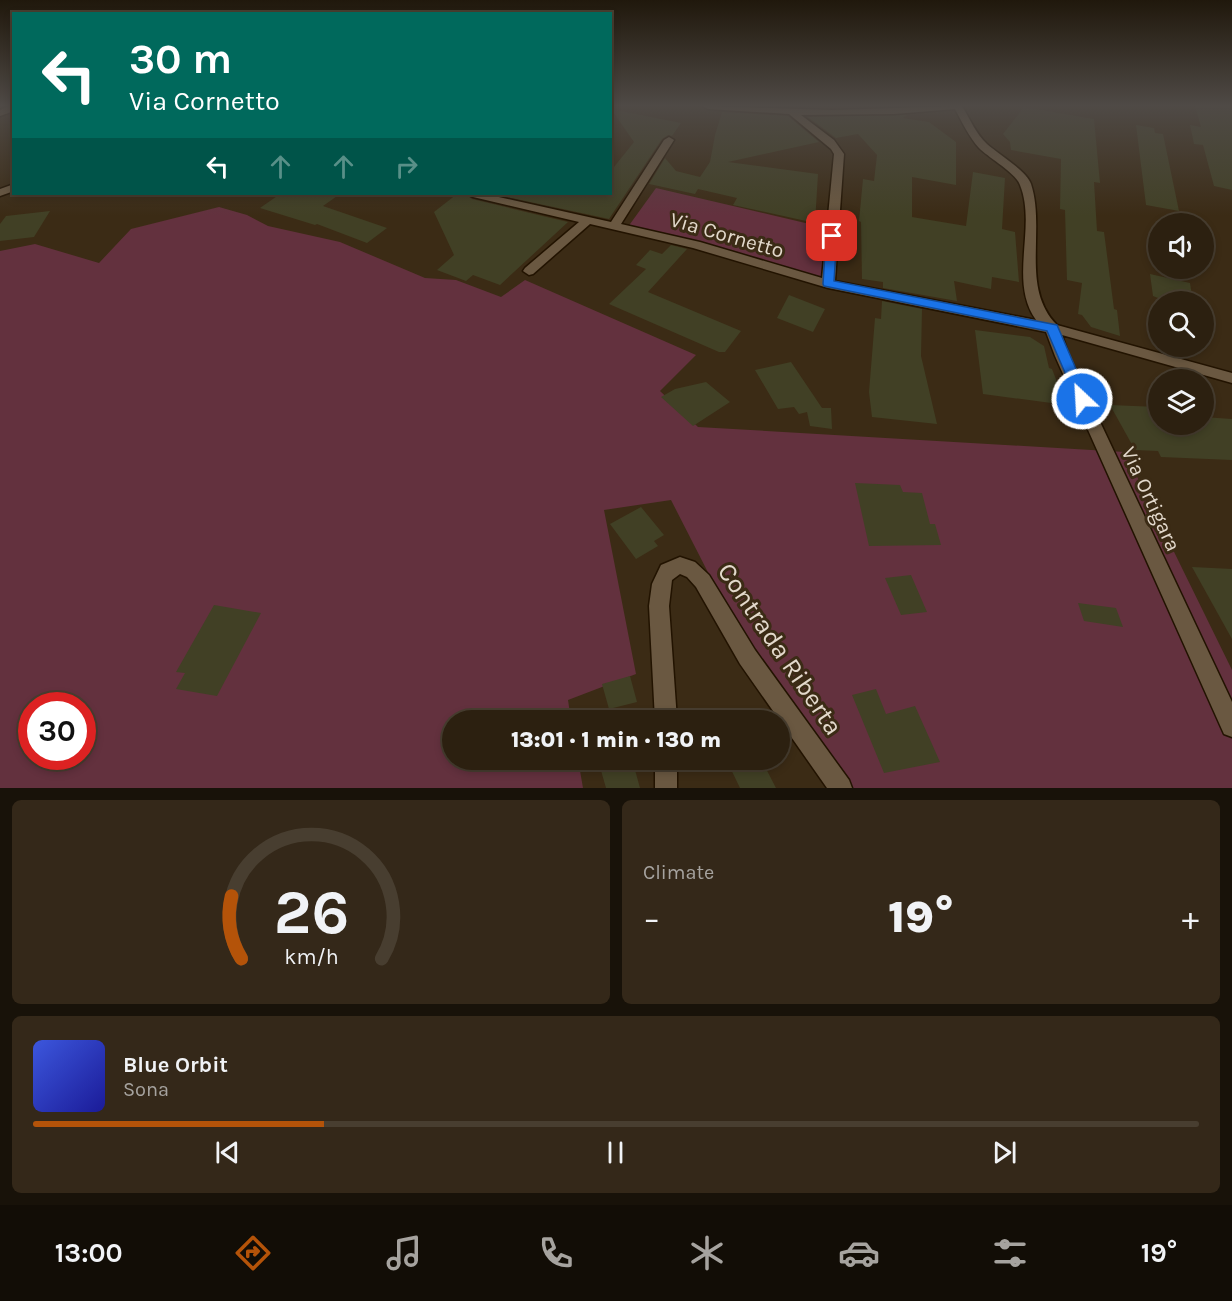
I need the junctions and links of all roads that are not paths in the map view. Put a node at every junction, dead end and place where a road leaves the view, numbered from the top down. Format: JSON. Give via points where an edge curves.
{"nodes":[{"id":1,"x":667,"y":143,"type":"edge"},
{"id":2,"x":830,"y":143,"type":"edge"},
{"id":3,"x":980,"y":143,"type":"edge"},
{"id":4,"x":477,"y":195,"type":"edge"},
{"id":5,"x":588,"y":220,"type":"junction"},
{"id":6,"x":614,"y":226,"type":"junction"},
{"id":7,"x":529,"y":270,"type":"dead end"},
{"id":8,"x":828,"y":284,"type":"junction"},
{"id":9,"x":1052,"y":328,"type":"junction"},
{"id":10,"x":1232,"y":378,"type":"edge"},
{"id":11,"x":666,"y":710,"type":"edge"},
{"id":12,"x":785,"y":710,"type":"edge"},
{"id":13,"x":790,"y":717,"type":"edge"},
{"id":14,"x":1232,"y":726,"type":"edge"},
{"id":15,"x":666,"y":770,"type":"edge"},
{"id":16,"x":666,"y":788,"type":"edge"},
{"id":17,"x":841,"y":788,"type":"edge"}],
"edges":[{"from":1,"to":6,"type":"street"},
{"from":2,"to":8,"type":"street","via":[[839,154]]},
{"from":3,"to":9,"type":"street","name":"Via Ortigara","via":[[1025,181],[1030,201],[1031,294],[1040,316]]},
{"from":4,"to":5,"type":"street","name":"Via Cornetto"},
{"from":5,"to":6,"type":"street","name":"Via Cornetto"},
{"from":5,"to":7,"type":"street"},
{"from":6,"to":8,"type":"street","name":"Via Cornetto","via":[[696,245]]},
{"from":8,"to":9,"type":"street","name":"Via Cornetto"},
{"from":9,"to":10,"type":"street","name":"Via Cornetto"},
{"from":9,"to":14,"type":"street","name":"Via Ortigara"},
{"from":11,"to":12,"type":"street","name":"Contrada Riberta","via":[[660,588],[666,572],[681,565],[697,574],[739,646]]},
{"from":13,"to":17,"type":"street","name":"Contrada Riberta"},
{"from":15,"to":16,"type":"street"}]}
